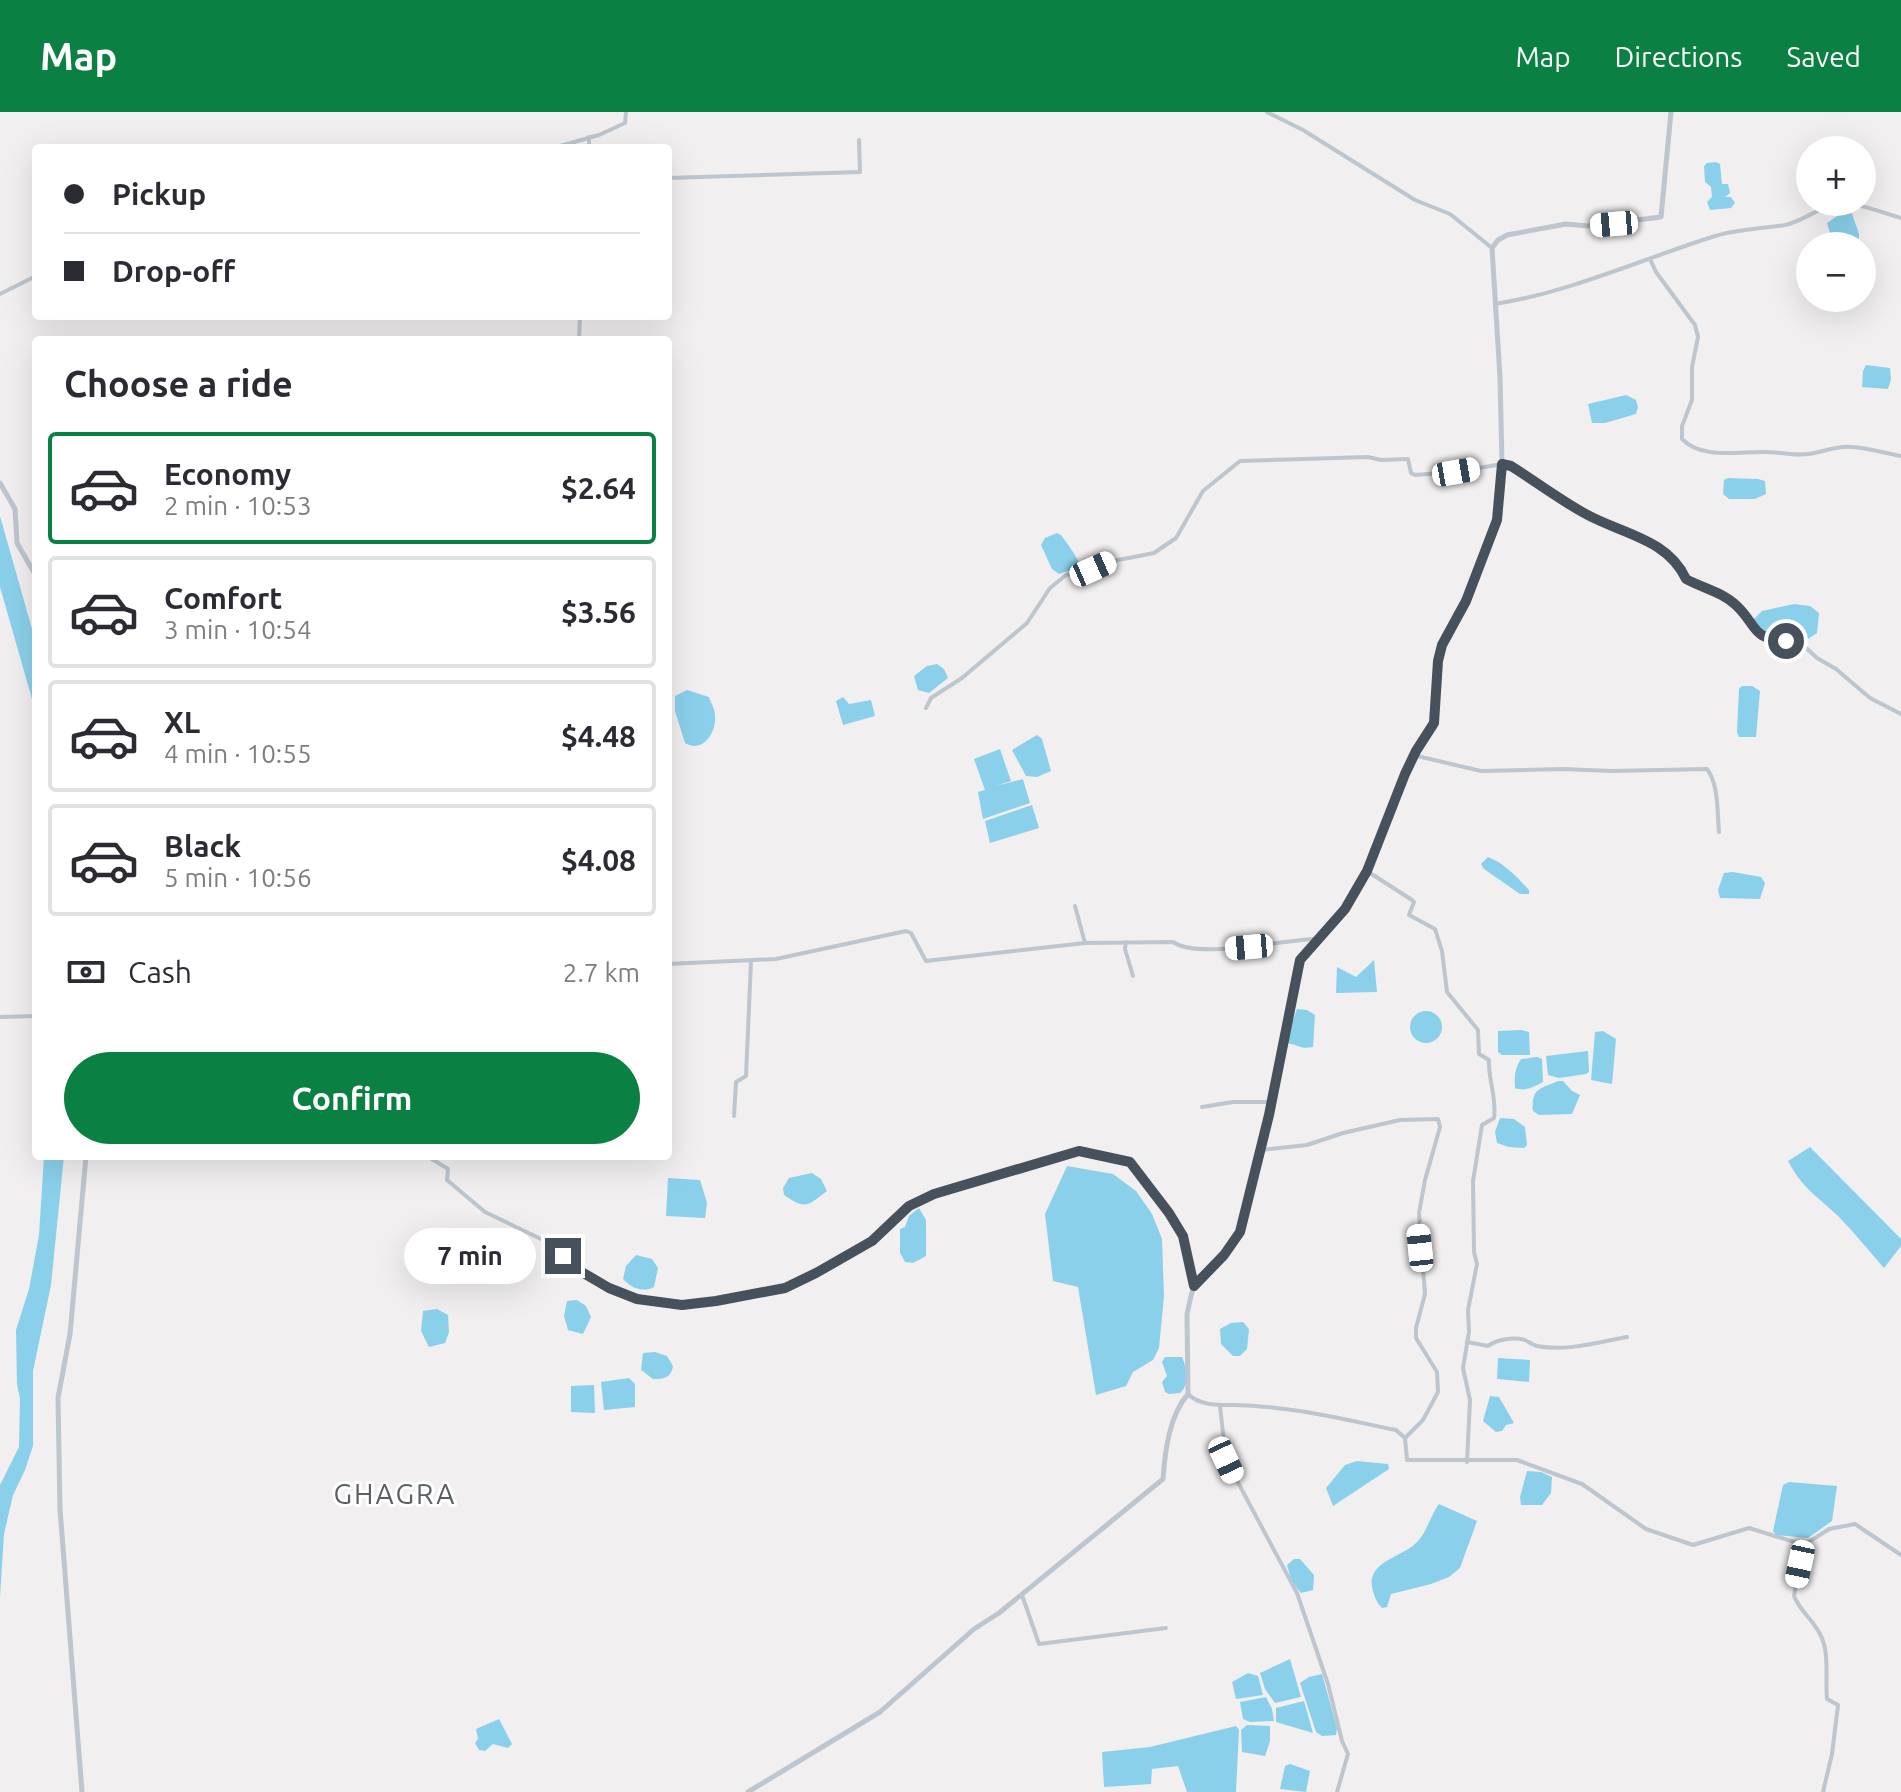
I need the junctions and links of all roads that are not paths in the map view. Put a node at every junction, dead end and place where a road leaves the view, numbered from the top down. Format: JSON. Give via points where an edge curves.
{"nodes":[{"id":1,"x":626,"y":112,"type":"edge"},
{"id":2,"x":1267,"y":112,"type":"edge"},
{"id":3,"x":1671,"y":112,"type":"edge"},
{"id":4,"x":589,"y":137,"type":"junction"},
{"id":5,"x":859,"y":140,"type":"dead end"},
{"id":6,"x":566,"y":144,"type":"edge"},
{"id":7,"x":589,"y":144,"type":"edge"},
{"id":8,"x":672,"y":178,"type":"edge"},
{"id":9,"x":1901,"y":218,"type":"edge"},
{"id":10,"x":1492,"y":248,"type":"junction"},
{"id":11,"x":1650,"y":258,"type":"junction"},
{"id":12,"x":32,"y":278,"type":"edge"},
{"id":13,"x":0,"y":294,"type":"edge"},
{"id":14,"x":1495,"y":304,"type":"junction"},
{"id":15,"x":1901,"y":456,"type":"edge"},
{"id":16,"x":1502,"y":464,"type":"junction"},
{"id":17,"x":0,"y":483,"type":"edge"},
{"id":18,"x":32,"y":569,"type":"edge"},
{"id":19,"x":926,"y":708,"type":"dead end"},
{"id":20,"x":1901,"y":714,"type":"edge"},
{"id":21,"x":1413,"y":755,"type":"junction"},
{"id":22,"x":1719,"y":832,"type":"dead end"},
{"id":23,"x":1367,"y":871,"type":"junction"},
{"id":24,"x":1075,"y":906,"type":"dead end"},
{"id":25,"x":1318,"y":939,"type":"junction"},
{"id":26,"x":1126,"y":942,"type":"junction"},
{"id":27,"x":1085,"y":943,"type":"junction"},
{"id":28,"x":751,"y":961,"type":"junction"},
{"id":29,"x":672,"y":964,"type":"edge"},
{"id":30,"x":1133,"y":976,"type":"dead end"},
{"id":31,"x":32,"y":1016,"type":"edge"},
{"id":32,"x":0,"y":1017,"type":"edge"},
{"id":33,"x":1271,"y":1102,"type":"junction"},
{"id":34,"x":1202,"y":1107,"type":"dead end"},
{"id":35,"x":734,"y":1116,"type":"dead end"},
{"id":36,"x":1260,"y":1150,"type":"junction"},
{"id":37,"x":86,"y":1160,"type":"edge"},
{"id":38,"x":433,"y":1160,"type":"edge"},
{"id":39,"x":1194,"y":1286,"type":"junction"},
{"id":40,"x":1627,"y":1337,"type":"dead end"},
{"id":41,"x":1467,"y":1342,"type":"junction"},
{"id":42,"x":1188,"y":1394,"type":"junction"},
{"id":43,"x":1220,"y":1405,"type":"junction"},
{"id":44,"x":1405,"y":1438,"type":"junction"},
{"id":45,"x":1467,"y":1462,"type":"junction"},
{"id":46,"x":1804,"y":1545,"type":"junction"},
{"id":47,"x":1901,"y":1555,"type":"edge"},
{"id":48,"x":1022,"y":1593,"type":"junction"},
{"id":49,"x":1166,"y":1628,"type":"dead end"},
{"id":50,"x":82,"y":1792,"type":"edge"},
{"id":51,"x":748,"y":1792,"type":"edge"},
{"id":52,"x":1337,"y":1792,"type":"edge"},
{"id":53,"x":1823,"y":1792,"type":"edge"}],
"edges":[{"from":1,"to":4,"type":"street","via":[[625,123]]},
{"from":2,"to":10,"type":"street","via":[[1415,200],[1450,214]]},
{"from":3,"to":10,"type":"street","via":[[1661,217],[1566,224],[1507,235]]},
{"from":4,"to":6,"type":"street"},
{"from":4,"to":7,"type":"street"},
{"from":5,"to":8,"type":"street","via":[[860,172]]},
{"from":9,"to":11,"type":"street","via":[[1839,205],[1801,220],[1737,230]]},
{"from":10,"to":14,"type":"street"},
{"from":11,"to":14,"type":"street","via":[[1572,287]]},
{"from":11,"to":15,"type":"street","via":[[1698,337],[1692,400],[1682,426],[1688,445],[1733,454],[1807,455],[1852,447]]},
{"from":12,"to":13,"type":"street"},
{"from":14,"to":16,"type":"street"},
{"from":16,"to":19,"type":"street","via":[[1415,475],[1405,458],[1240,461],[1203,491],[1176,538],[1154,553],[1066,575],[1050,588],[1027,623],[931,698]]},
{"from":16,"to":20,"type":"street","via":[[1603,524],[1644,538],[1681,566],[1686,579],[1737,606],[1758,633],[1803,645],[1870,698]]},
{"from":16,"to":21,"type":"street","via":[[1497,520],[1466,601],[1442,645],[1434,723]]},
{"from":17,"to":18,"type":"street","via":[[15,509],[17,543]]},
{"from":21,"to":22,"type":"street","via":[[1481,771],[1707,769],[1713,779]]},
{"from":21,"to":23,"type":"street"},
{"from":23,"to":25,"type":"street","via":[[1345,909]]},
{"from":23,"to":41,"type":"street","via":[[1412,900],[1409,915],[1435,929],[1447,992],[1478,1030],[1479,1054],[1489,1060],[1495,1111],[1494,1118],[1482,1125],[1473,1181],[1477,1264]]},
{"from":24,"to":27,"type":"street"},
{"from":25,"to":26,"type":"street","via":[[1230,949]]},
{"from":25,"to":33,"type":"street","via":[[1300,960]]},
{"from":26,"to":27,"type":"street"},
{"from":26,"to":30,"type":"street"},
{"from":27,"to":28,"type":"street","via":[[926,961],[906,931]]},
{"from":28,"to":29,"type":"street"},
{"from":28,"to":35,"type":"street","via":[[749,1053],[746,1076],[736,1082]]},
{"from":31,"to":32,"type":"street"},
{"from":33,"to":34,"type":"street"},
{"from":33,"to":36,"type":"street"},
{"from":36,"to":39,"type":"street","via":[[1240,1232]]},
{"from":36,"to":44,"type":"street","via":[[1307,1145],[1400,1120],[1438,1119],[1419,1213],[1425,1294],[1416,1328],[1416,1338],[1437,1372],[1438,1392],[1423,1420]]},
{"from":37,"to":50,"type":"street","via":[[70,1334],[58,1398],[60,1509]]},
{"from":38,"to":39,"type":"street","via":[[448,1169],[447,1180],[468,1200],[545,1241],[609,1288],[637,1299],[682,1305],[785,1288],[872,1241],[909,1206],[934,1194],[1079,1151],[1130,1162],[1183,1236]]},
{"from":39,"to":42,"type":"street","via":[[1187,1314]]},
{"from":40,"to":41,"type":"street","via":[[1578,1346]]},
{"from":41,"to":45,"type":"street"},
{"from":42,"to":43,"type":"street"},
{"from":42,"to":48,"type":"street","via":[[1175,1418],[1163,1479]]},
{"from":43,"to":44,"type":"street","via":[[1329,1415],[1396,1430]]},
{"from":43,"to":52,"type":"street","via":[[1226,1460],[1297,1593],[1328,1684],[1348,1754]]},
{"from":44,"to":45,"type":"street","via":[[1407,1460]]},
{"from":45,"to":46,"type":"street","via":[[1517,1460],[1557,1472],[1646,1529],[1693,1545],[1749,1528]]},
{"from":46,"to":47,"type":"street","via":[[1829,1529],[1855,1524]]},
{"from":46,"to":53,"type":"street","via":[[1794,1596],[1822,1636],[1827,1699],[1838,1705]]},
{"from":48,"to":49,"type":"street","via":[[1039,1644]]},
{"from":48,"to":51,"type":"street","via":[[880,1712]]}]}
